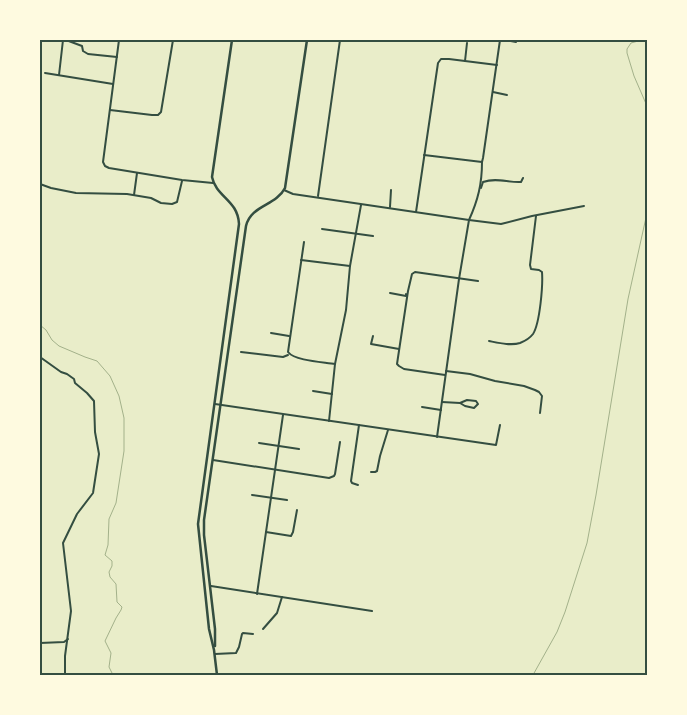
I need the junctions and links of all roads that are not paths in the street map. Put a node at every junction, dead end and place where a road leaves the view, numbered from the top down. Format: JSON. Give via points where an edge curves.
{"nodes":[{"id":1,"x":64,"y":40,"type":"edge"},
{"id":2,"x":119,"y":40,"type":"edge"},
{"id":3,"x":173,"y":40,"type":"edge"},
{"id":4,"x":232,"y":40,"type":"edge"},
{"id":5,"x":307,"y":40,"type":"edge"},
{"id":6,"x":340,"y":40,"type":"edge"},
{"id":7,"x":500,"y":40,"type":"edge"},
{"id":8,"x":506,"y":40,"type":"edge"},
{"id":9,"x":516,"y":42,"type":"dead end"},
{"id":10,"x":467,"y":43,"type":"dead end"},
{"id":11,"x":117,"y":57,"type":"junction"},
{"id":12,"x":465,"y":61,"type":"junction"},
{"id":13,"x":497,"y":65,"type":"junction"},
{"id":14,"x":45,"y":74,"type":"dead end"},
{"id":15,"x":59,"y":76,"type":"junction"},
{"id":16,"x":113,"y":84,"type":"junction"},
{"id":17,"x":493,"y":92,"type":"junction"},
{"id":18,"x":507,"y":95,"type":"dead end"},
{"id":19,"x":110,"y":110,"type":"junction"},
{"id":20,"x":424,"y":154,"type":"junction"},
{"id":21,"x":482,"y":162,"type":"junction"},
{"id":22,"x":137,"y":172,"type":"junction"},
{"id":23,"x":523,"y":178,"type":"dead end"},
{"id":24,"x":182,"y":180,"type":"junction"},
{"id":25,"x":214,"y":183,"type":"junction"},
{"id":26,"x":40,"y":184,"type":"edge"},
{"id":27,"x":284,"y":190,"type":"junction"},
{"id":28,"x":391,"y":190,"type":"dead end"},
{"id":29,"x":480,"y":190,"type":"junction"},
{"id":30,"x":134,"y":195,"type":"junction"},
{"id":31,"x":318,"y":197,"type":"junction"},
{"id":32,"x":361,"y":205,"type":"junction"},
{"id":33,"x":584,"y":206,"type":"dead end"},
{"id":34,"x":390,"y":208,"type":"junction"},
{"id":35,"x":416,"y":212,"type":"junction"},
{"id":36,"x":536,"y":216,"type":"junction"},
{"id":37,"x":469,"y":220,"type":"junction"},
{"id":38,"x":322,"y":229,"type":"dead end"},
{"id":39,"x":356,"y":233,"type":"junction"},
{"id":40,"x":373,"y":236,"type":"dead end"},
{"id":41,"x":304,"y":242,"type":"dead end"},
{"id":42,"x":301,"y":260,"type":"junction"},
{"id":43,"x":350,"y":266,"type":"junction"},
{"id":44,"x":460,"y":279,"type":"junction"},
{"id":45,"x":478,"y":281,"type":"dead end"},
{"id":46,"x":408,"y":291,"type":"junction"},
{"id":47,"x":390,"y":293,"type":"dead end"},
{"id":48,"x":271,"y":333,"type":"dead end"},
{"id":49,"x":289,"y":336,"type":"junction"},
{"id":50,"x":373,"y":336,"type":"dead end"},
{"id":51,"x":489,"y":341,"type":"dead end"},
{"id":52,"x":399,"y":349,"type":"junction"},
{"id":53,"x":241,"y":352,"type":"dead end"},
{"id":54,"x":289,"y":354,"type":"junction"},
{"id":55,"x":40,"y":357,"type":"edge"},
{"id":56,"x":336,"y":364,"type":"junction"},
{"id":57,"x":446,"y":371,"type":"junction"},
{"id":58,"x":445,"y":375,"type":"junction"},
{"id":59,"x":313,"y":391,"type":"dead end"},
{"id":60,"x":332,"y":394,"type":"junction"},
{"id":61,"x":442,"y":402,"type":"junction"},
{"id":62,"x":460,"y":403,"type":"junction"},
{"id":63,"x":214,"y":404,"type":"junction"},
{"id":64,"x":220,"y":405,"type":"junction"},
{"id":65,"x":422,"y":407,"type":"dead end"},
{"id":66,"x":441,"y":410,"type":"junction"},
{"id":67,"x":540,"y":412,"type":"dead end"},
{"id":68,"x":283,"y":415,"type":"junction"},
{"id":69,"x":329,"y":421,"type":"junction"},
{"id":70,"x":500,"y":425,"type":"dead end"},
{"id":71,"x":359,"y":426,"type":"junction"},
{"id":72,"x":388,"y":430,"type":"junction"},
{"id":73,"x":437,"y":437,"type":"junction"},
{"id":74,"x":340,"y":442,"type":"dead end"},
{"id":75,"x":259,"y":443,"type":"dead end"},
{"id":76,"x":279,"y":446,"type":"junction"},
{"id":77,"x":299,"y":449,"type":"dead end"},
{"id":78,"x":212,"y":460,"type":"junction"},
{"id":79,"x":275,"y":470,"type":"junction"},
{"id":80,"x":371,"y":472,"type":"dead end"},
{"id":81,"x":358,"y":485,"type":"dead end"},
{"id":82,"x":252,"y":495,"type":"dead end"},
{"id":83,"x":271,"y":498,"type":"junction"},
{"id":84,"x":287,"y":500,"type":"dead end"},
{"id":85,"x":297,"y":510,"type":"dead end"},
{"id":86,"x":266,"y":532,"type":"junction"},
{"id":87,"x":210,"y":586,"type":"junction"},
{"id":88,"x":257,"y":594,"type":"junction"},
{"id":89,"x":282,"y":597,"type":"junction"},
{"id":90,"x":372,"y":611,"type":"dead end"},
{"id":91,"x":263,"y":629,"type":"dead end"},
{"id":92,"x":254,"y":634,"type":"dead end"},
{"id":93,"x":68,"y":639,"type":"junction"},
{"id":94,"x":40,"y":643,"type":"edge"},
{"id":95,"x":214,"y":650,"type":"junction"},
{"id":96,"x":215,"y":654,"type":"junction"},
{"id":97,"x":65,"y":675,"type":"edge"},
{"id":98,"x":217,"y":675,"type":"edge"}],
"edges":[{"from":1,"to":11,"type":"street","via":[[82,46],[88,54]]},
{"from":1,"to":15,"type":"street"},
{"from":2,"to":11,"type":"street"},
{"from":3,"to":19,"type":"street","via":[[162,112],[152,115]]},
{"from":4,"to":25,"type":"street","via":[[212,172]]},
{"from":5,"to":27,"type":"street"},
{"from":6,"to":31,"type":"street"},
{"from":7,"to":13,"type":"street"},
{"from":8,"to":9,"type":"street"},
{"from":10,"to":12,"type":"street"},
{"from":11,"to":16,"type":"street"},
{"from":12,"to":13,"type":"street"},
{"from":12,"to":20,"type":"street","via":[[441,59],[438,63]]},
{"from":13,"to":17,"type":"street"},
{"from":14,"to":15,"type":"street"},
{"from":15,"to":16,"type":"street"},
{"from":16,"to":19,"type":"street"},
{"from":17,"to":18,"type":"street"},
{"from":17,"to":21,"type":"street"},
{"from":19,"to":22,"type":"street","via":[[104,166]]},
{"from":20,"to":21,"type":"street"},
{"from":20,"to":35,"type":"street"},
{"from":21,"to":29,"type":"street"},
{"from":22,"to":24,"type":"street"},
{"from":22,"to":30,"type":"street"},
{"from":23,"to":29,"type":"street","via":[[521,182],[514,183],[488,180],[483,182]]},
{"from":24,"to":25,"type":"street"},
{"from":24,"to":30,"type":"street","via":[[176,202],[172,204]]},
{"from":25,"to":63,"type":"street","via":[[233,206],[239,224]]},
{"from":26,"to":30,"type":"street","via":[[76,193]]},
{"from":27,"to":31,"type":"street"},
{"from":27,"to":64,"type":"street","via":[[256,210],[246,222]]},
{"from":28,"to":34,"type":"street"},
{"from":29,"to":37,"type":"street"},
{"from":31,"to":32,"type":"street"},
{"from":32,"to":34,"type":"street"},
{"from":32,"to":39,"type":"street"},
{"from":33,"to":36,"type":"street"},
{"from":34,"to":35,"type":"street"},
{"from":35,"to":37,"type":"street"},
{"from":36,"to":37,"type":"street","via":[[501,224]]},
{"from":36,"to":51,"type":"street","via":[[530,265],[532,269],[541,271],[542,280],[540,310],[534,330],[527,340],[520,343]]},
{"from":37,"to":44,"type":"street"},
{"from":38,"to":39,"type":"street"},
{"from":39,"to":40,"type":"street"},
{"from":39,"to":43,"type":"street"},
{"from":41,"to":42,"type":"street"},
{"from":42,"to":43,"type":"street"},
{"from":42,"to":49,"type":"street"},
{"from":43,"to":56,"type":"street"},
{"from":44,"to":45,"type":"street"},
{"from":44,"to":46,"type":"street","via":[[415,272]]},
{"from":44,"to":57,"type":"street"},
{"from":46,"to":47,"type":"street","via":[[406,296]]},
{"from":46,"to":52,"type":"street"},
{"from":48,"to":49,"type":"street"},
{"from":49,"to":54,"type":"street"},
{"from":50,"to":52,"type":"street","via":[[372,344]]},
{"from":52,"to":58,"type":"street","via":[[398,366]]},
{"from":53,"to":54,"type":"street","via":[[283,357]]},
{"from":54,"to":56,"type":"street"},
{"from":55,"to":93,"type":"street","via":[[74,379],[94,401],[99,454],[93,493],[77,514],[63,543],[71,611]]},
{"from":56,"to":60,"type":"street"},
{"from":57,"to":58,"type":"street"},
{"from":57,"to":67,"type":"street","via":[[535,390],[542,398]]},
{"from":58,"to":61,"type":"street"},
{"from":59,"to":60,"type":"street"},
{"from":60,"to":69,"type":"street"},
{"from":61,"to":62,"type":"street"},
{"from":61,"to":66,"type":"street"},
{"from":62,"to":62,"type":"street","via":[[471,400],[478,404],[474,408]]},
{"from":63,"to":64,"type":"street"},
{"from":63,"to":95,"type":"street","via":[[198,524]]},
{"from":64,"to":68,"type":"street"},
{"from":64,"to":78,"type":"street"},
{"from":65,"to":66,"type":"street"},
{"from":66,"to":73,"type":"street"},
{"from":68,"to":69,"type":"street"},
{"from":68,"to":76,"type":"street"},
{"from":69,"to":71,"type":"street"},
{"from":70,"to":73,"type":"street","via":[[496,446]]},
{"from":71,"to":72,"type":"street"},
{"from":71,"to":81,"type":"street","via":[[351,480]]},
{"from":72,"to":73,"type":"street"},
{"from":72,"to":80,"type":"street","via":[[378,471]]},
{"from":74,"to":79,"type":"street","via":[[335,474],[331,478]]},
{"from":75,"to":76,"type":"street"},
{"from":76,"to":77,"type":"street"},
{"from":76,"to":79,"type":"street"},
{"from":78,"to":79,"type":"street"},
{"from":78,"to":87,"type":"street","via":[[204,524]]},
{"from":79,"to":83,"type":"street"},
{"from":82,"to":83,"type":"street"},
{"from":83,"to":84,"type":"street"},
{"from":83,"to":86,"type":"street"},
{"from":85,"to":86,"type":"street","via":[[292,535]]},
{"from":86,"to":88,"type":"street"},
{"from":87,"to":88,"type":"street"},
{"from":87,"to":95,"type":"street"},
{"from":88,"to":89,"type":"street"},
{"from":89,"to":90,"type":"street"},
{"from":89,"to":91,"type":"street","via":[[277,613]]},
{"from":92,"to":96,"type":"street","via":[[242,634],[236,653]]},
{"from":93,"to":94,"type":"street"},
{"from":93,"to":97,"type":"street"},
{"from":95,"to":96,"type":"street"},
{"from":96,"to":98,"type":"street"}]}
